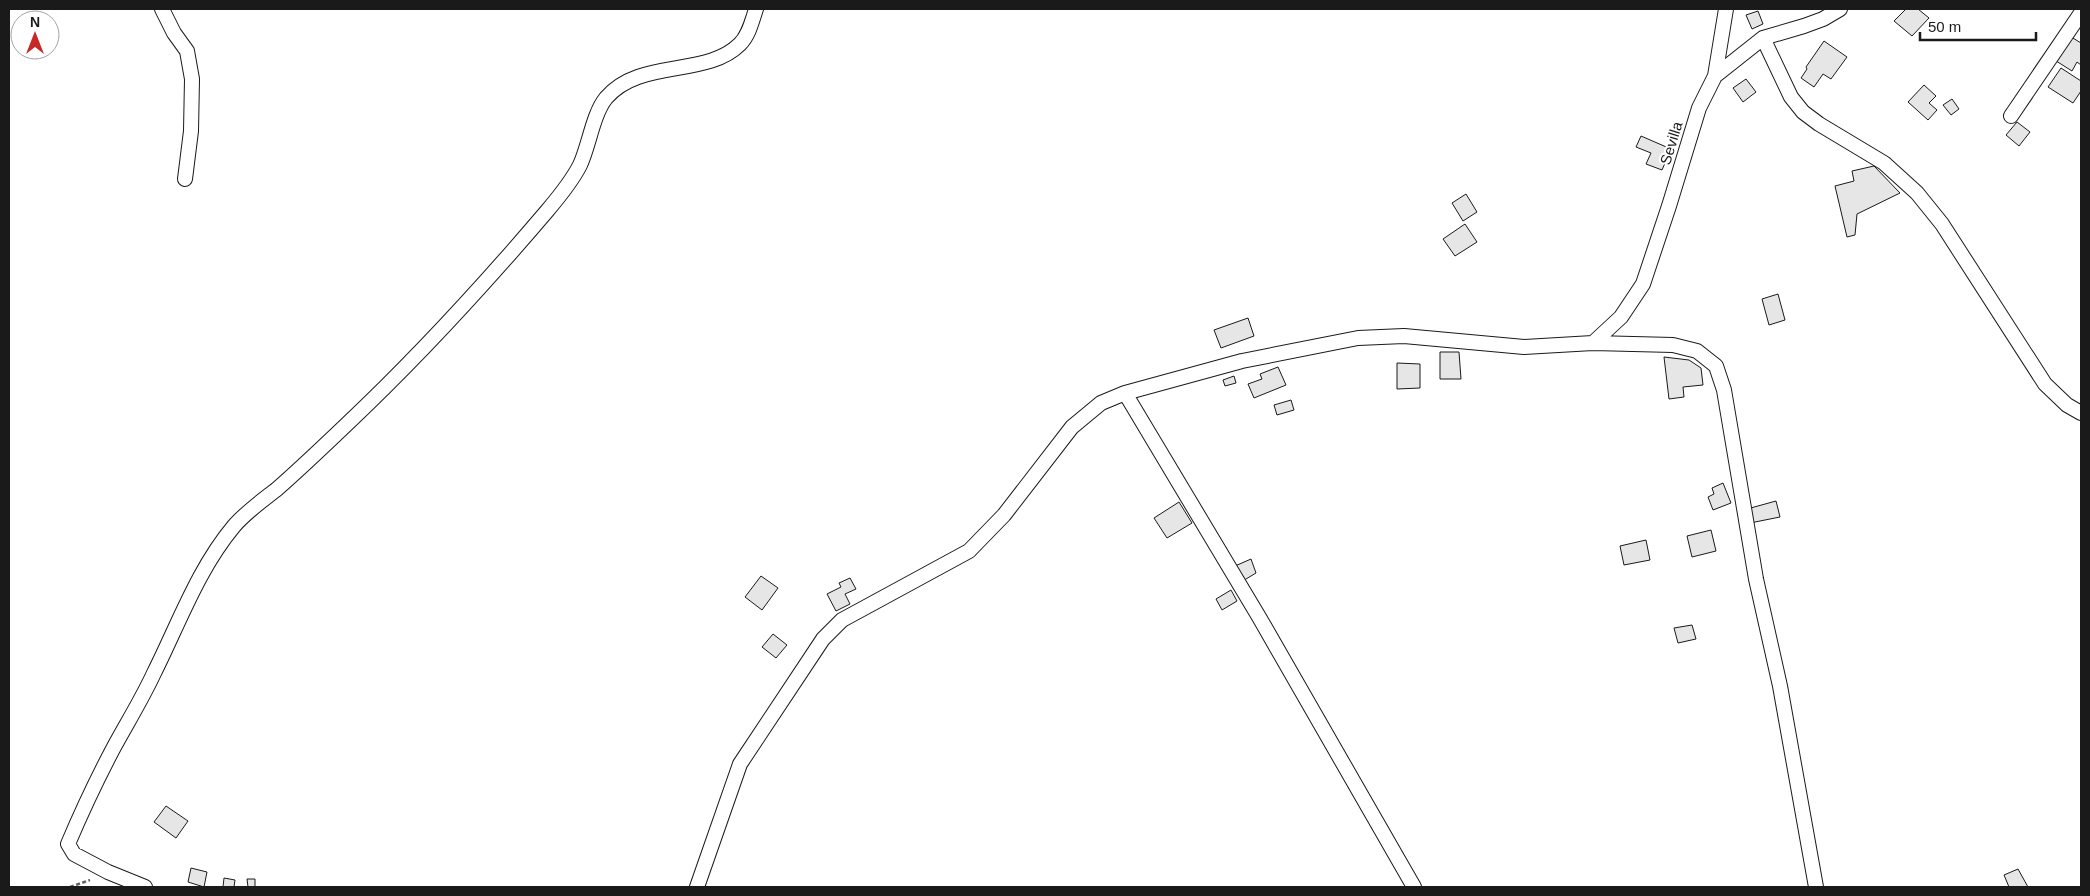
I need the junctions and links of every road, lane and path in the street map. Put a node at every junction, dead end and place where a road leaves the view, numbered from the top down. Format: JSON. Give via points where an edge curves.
{"nodes":[{"id":1,"x":162,"y":9,"type":"edge"},
{"id":2,"x":756,"y":9,"type":"edge"},
{"id":3,"x":1726,"y":9,"type":"edge"},
{"id":4,"x":1840,"y":9,"type":"edge"},
{"id":5,"x":2081,"y":13,"type":"edge"},
{"id":6,"x":1763,"y":38,"type":"junction"},
{"id":7,"x":1714,"y":76,"type":"junction"},
{"id":8,"x":2012,"y":116,"type":"dead end"},
{"id":9,"x":185,"y":179,"type":"dead end"},
{"id":10,"x":1593,"y":343,"type":"junction"},
{"id":11,"x":1126,"y":393,"type":"junction"},
{"id":12,"x":2081,"y":413,"type":"edge"},
{"id":13,"x":144,"y":887,"type":"edge"},
{"id":14,"x":697,"y":887,"type":"edge"},
{"id":15,"x":1414,"y":887,"type":"edge"},
{"id":16,"x":1816,"y":887,"type":"edge"}],
"edges":[{"from":1,"to":9,"type":"street","via":[[187,51],[192,79],[191,131]]},
{"from":2,"to":13,"type":"street","via":[[741,43],[728,54],[635,79],[605,99],[579,167],[550,208],[464,307],[389,384],[237,522],[225,537],[190,596],[155,672],[100,773],[68,844],[74,854]]},
{"from":3,"to":7,"type":"street"},
{"from":4,"to":6,"type":"street","name":"Sevilla","via":[[1804,26]]},
{"from":5,"to":8,"type":"street"},
{"from":6,"to":7,"type":"street","name":"Sevilla"},
{"from":6,"to":12,"type":"street","via":[[1792,97],[1803,112],[1884,163],[1917,193],[1942,224],[2044,384],[2060,400]]},
{"from":7,"to":10,"type":"street","name":"Sevilla","via":[[1699,108],[1643,284],[1621,318]]},
{"from":10,"to":11,"type":"street","via":[[1524,348],[1404,336],[1358,338],[1242,361]]},
{"from":10,"to":16,"type":"street","via":[[1673,345],[1697,351],[1716,366],[1724,390],[1756,579],[1780,686]]},
{"from":11,"to":14,"type":"street","via":[[1101,403],[1072,427],[1004,515],[969,551],[842,620],[823,639],[740,764]]},
{"from":11,"to":15,"type":"street"}]}
